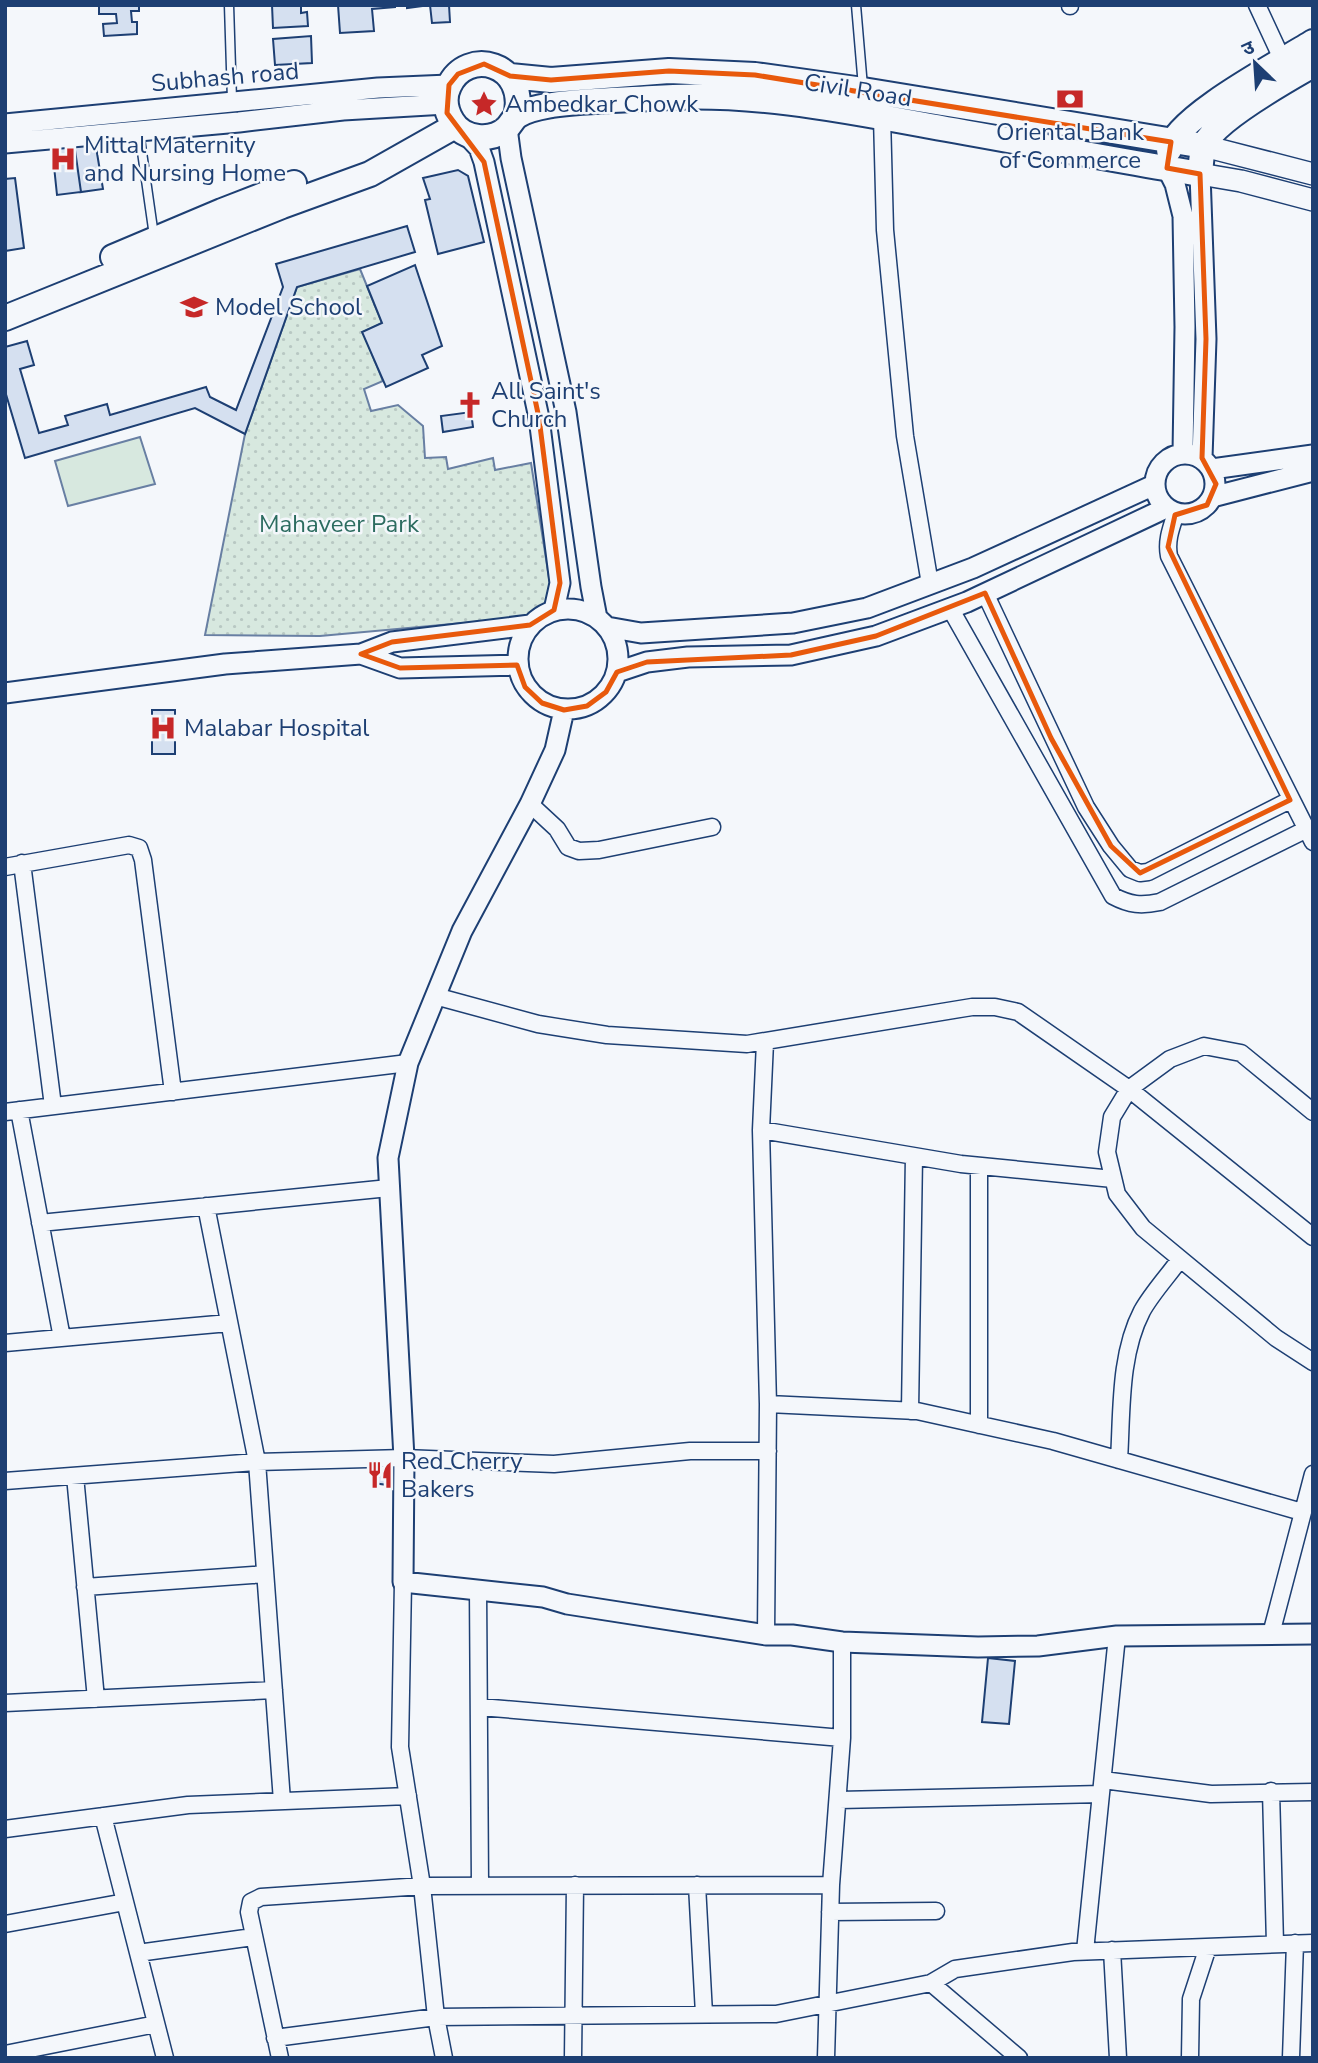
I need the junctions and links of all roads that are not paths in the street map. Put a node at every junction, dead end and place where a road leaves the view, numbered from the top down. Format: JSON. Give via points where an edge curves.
{"nodes":[{"id":1,"x":229,"y":5,"type":"edge"},
{"id":2,"x":856,"y":5,"type":"edge"},
{"id":3,"x":1257,"y":5,"type":"edge"},
{"id":4,"x":1313,"y":42,"type":"edge"},
{"id":5,"x":1283,"y":61,"type":"junction"},
{"id":6,"x":1313,"y":65,"type":"edge"},
{"id":7,"x":510,"y":76,"type":"junction"},
{"id":8,"x":863,"y":90,"type":"junction"},
{"id":9,"x":277,"y":96,"type":"junction"},
{"id":10,"x":232,"y":100,"type":"junction"},
{"id":11,"x":334,"y":101,"type":"junction"},
{"id":12,"x":138,"y":110,"type":"junction"},
{"id":13,"x":454,"y":112,"type":"junction"},
{"id":14,"x":882,"y":117,"type":"junction"},
{"id":15,"x":277,"y":118,"type":"junction"},
{"id":16,"x":511,"y":122,"type":"junction"},
{"id":17,"x":107,"y":123,"type":"junction"},
{"id":18,"x":5,"y":124,"type":"edge"},
{"id":19,"x":139,"y":130,"type":"junction"},
{"id":20,"x":1171,"y":142,"type":"junction"},
{"id":21,"x":5,"y":143,"type":"edge"},
{"id":22,"x":1204,"y":146,"type":"junction"},
{"id":23,"x":1167,"y":168,"type":"junction"},
{"id":24,"x":370,"y":174,"type":"junction"},
{"id":25,"x":1200,"y":174,"type":"junction"},
{"id":26,"x":1313,"y":174,"type":"edge"},
{"id":27,"x":1313,"y":200,"type":"edge"},
{"id":28,"x":155,"y":239,"type":"junction"},
{"id":29,"x":5,"y":304,"type":"edge"},
{"id":30,"x":5,"y":318,"type":"edge"},
{"id":31,"x":5,"y":334,"type":"edge"},
{"id":32,"x":1313,"y":455,"type":"edge"},
{"id":33,"x":1199,"y":460,"type":"junction"},
{"id":34,"x":1313,"y":471,"type":"edge"},
{"id":35,"x":1154,"y":485,"type":"junction"},
{"id":36,"x":1212,"y":497,"type":"junction"},
{"id":37,"x":1171,"y":511,"type":"junction"},
{"id":38,"x":930,"y":584,"type":"junction"},
{"id":39,"x":985,"y":593,"type":"junction"},
{"id":40,"x":950,"y":608,"type":"junction"},
{"id":41,"x":554,"y":610,"type":"junction"},
{"id":42,"x":602,"y":622,"type":"junction"},
{"id":43,"x":530,"y":625,"type":"junction"},
{"id":44,"x":361,"y":654,"type":"junction"},
{"id":45,"x":517,"y":665,"type":"junction"},
{"id":46,"x":617,"y":672,"type":"junction"},
{"id":47,"x":5,"y":693,"type":"edge"},
{"id":48,"x":564,"y":710,"type":"junction"},
{"id":49,"x":1290,"y":800,"type":"junction"},
{"id":50,"x":530,"y":804,"type":"junction"},
{"id":51,"x":712,"y":827,"type":"dead end"},
{"id":52,"x":1309,"y":836,"type":"edge"},
{"id":53,"x":22,"y":863,"type":"junction"},
{"id":54,"x":5,"y":866,"type":"edge"},
{"id":55,"x":435,"y":996,"type":"junction"},
{"id":56,"x":765,"y":1042,"type":"junction"},
{"id":57,"x":408,"y":1063,"type":"junction"},
{"id":58,"x":1129,"y":1089,"type":"junction"},
{"id":59,"x":173,"y":1091,"type":"junction"},
{"id":60,"x":53,"y":1106,"type":"junction"},
{"id":61,"x":12,"y":1111,"type":"edge"},
{"id":62,"x":1313,"y":1112,"type":"edge"},
{"id":63,"x":761,"y":1130,"type":"junction"},
{"id":64,"x":914,"y":1156,"type":"junction"},
{"id":65,"x":979,"y":1166,"type":"junction"},
{"id":66,"x":1113,"y":1179,"type":"junction"},
{"id":67,"x":389,"y":1188,"type":"junction"},
{"id":68,"x":206,"y":1206,"type":"junction"},
{"id":69,"x":40,"y":1223,"type":"junction"},
{"id":70,"x":1313,"y":1237,"type":"edge"},
{"id":71,"x":1180,"y":1259,"type":"junction"},
{"id":72,"x":229,"y":1323,"type":"junction"},
{"id":73,"x":62,"y":1338,"type":"junction"},
{"id":74,"x":5,"y":1343,"type":"edge"},
{"id":75,"x":1313,"y":1362,"type":"edge"},
{"id":76,"x":768,"y":1404,"type":"junction"},
{"id":77,"x":910,"y":1411,"type":"junction"},
{"id":78,"x":979,"y":1425,"type":"junction"},
{"id":79,"x":768,"y":1451,"type":"junction"},
{"id":80,"x":404,"y":1458,"type":"junction"},
{"id":81,"x":1119,"y":1460,"type":"junction"},
{"id":82,"x":257,"y":1462,"type":"junction"},
{"id":83,"x":1313,"y":1474,"type":"edge"},
{"id":84,"x":75,"y":1475,"type":"junction"},
{"id":85,"x":5,"y":1481,"type":"edge"},
{"id":86,"x":1302,"y":1512,"type":"junction"},
{"id":87,"x":265,"y":1574,"type":"junction"},
{"id":88,"x":403,"y":1582,"type":"junction"},
{"id":89,"x":85,"y":1587,"type":"junction"},
{"id":90,"x":478,"y":1589,"type":"junction"},
{"id":91,"x":1271,"y":1634,"type":"junction"},
{"id":92,"x":1313,"y":1634,"type":"edge"},
{"id":93,"x":766,"y":1635,"type":"junction"},
{"id":94,"x":1117,"y":1636,"type":"junction"},
{"id":95,"x":842,"y":1642,"type":"junction"},
{"id":96,"x":274,"y":1690,"type":"junction"},
{"id":97,"x":96,"y":1699,"type":"junction"},
{"id":98,"x":5,"y":1703,"type":"edge"},
{"id":99,"x":480,"y":1707,"type":"junction"},
{"id":100,"x":842,"y":1738,"type":"junction"},
{"id":101,"x":1102,"y":1787,"type":"junction"},
{"id":102,"x":1271,"y":1791,"type":"junction"},
{"id":103,"x":1313,"y":1792,"type":"edge"},
{"id":104,"x":408,"y":1796,"type":"junction"},
{"id":105,"x":839,"y":1800,"type":"junction"},
{"id":106,"x":282,"y":1801,"type":"junction"},
{"id":107,"x":103,"y":1816,"type":"junction"},
{"id":108,"x":5,"y":1829,"type":"edge"},
{"id":109,"x":480,"y":1885,"type":"junction"},
{"id":110,"x":575,"y":1885,"type":"junction"},
{"id":111,"x":697,"y":1885,"type":"junction"},
{"id":112,"x":831,"y":1885,"type":"junction"},
{"id":113,"x":422,"y":1886,"type":"junction"},
{"id":114,"x":125,"y":1902,"type":"junction"},
{"id":115,"x":936,"y":1911,"type":"dead end"},
{"id":116,"x":830,"y":1912,"type":"junction"},
{"id":117,"x":5,"y":1924,"type":"edge"},
{"id":118,"x":253,"y":1937,"type":"junction"},
{"id":119,"x":1295,"y":1943,"type":"junction"},
{"id":120,"x":1313,"y":1943,"type":"edge"},
{"id":121,"x":1275,"y":1944,"type":"junction"},
{"id":122,"x":1208,"y":1947,"type":"junction"},
{"id":123,"x":1112,"y":1950,"type":"junction"},
{"id":124,"x":1085,"y":1951,"type":"junction"},
{"id":125,"x":138,"y":1954,"type":"junction"},
{"id":126,"x":931,"y":1983,"type":"junction"},
{"id":127,"x":829,"y":2005,"type":"junction"},
{"id":128,"x":574,"y":2014,"type":"junction"},
{"id":129,"x":704,"y":2014,"type":"junction"},
{"id":130,"x":436,"y":2017,"type":"junction"},
{"id":131,"x":156,"y":2024,"type":"junction"},
{"id":132,"x":275,"y":2038,"type":"junction"},
{"id":133,"x":5,"y":2054,"type":"edge"},
{"id":134,"x":165,"y":2058,"type":"edge"},
{"id":135,"x":280,"y":2058,"type":"edge"},
{"id":136,"x":444,"y":2058,"type":"edge"},
{"id":137,"x":573,"y":2058,"type":"edge"},
{"id":138,"x":826,"y":2058,"type":"edge"},
{"id":139,"x":1019,"y":2058,"type":"edge"},
{"id":140,"x":1118,"y":2058,"type":"edge"},
{"id":141,"x":1189,"y":2058,"type":"edge"},
{"id":142,"x":1291,"y":2058,"type":"edge"}],
"edges":[{"from":1,"to":10,"type":"lane"},
{"from":2,"to":8,"type":"lane"},
{"from":3,"to":5,"type":"street"},
{"from":4,"to":5,"type":"main road"},
{"from":5,"to":20,"type":"main road","via":[[1206,109]]},
{"from":6,"to":22,"type":"main road","via":[[1220,126]]},
{"from":7,"to":8,"type":"main road","name":"Civil Road","via":[[551,80],[669,71],[755,75]]},
{"from":7,"to":13,"type":"main road","via":[[484,64],[457,74]]},
{"from":7,"to":16,"type":"main road","via":[[519,103]]},
{"from":8,"to":20,"type":"main road","name":"Civil Road"},
{"from":9,"to":10,"type":"street","name":"Subhash road"},
{"from":9,"to":11,"type":"street","name":"Subhash road"},
{"from":9,"to":15,"type":"street"},
{"from":10,"to":12,"type":"street","name":"Subhash road"},
{"from":11,"to":13,"type":"street","name":"Subhash road"},
{"from":11,"to":15,"type":"street","name":"Subhash road"},
{"from":12,"to":17,"type":"street","name":"Subhash road"},
{"from":12,"to":19,"type":"lane"},
{"from":13,"to":16,"type":"main road","via":[[480,138],[494,136]]},
{"from":13,"to":24,"type":"main road"},
{"from":13,"to":41,"type":"street","via":[[484,162],[539,418],[559,583]]},
{"from":14,"to":16,"type":"main road","name":"Civil Road","via":[[753,98],[671,97],[554,105],[530,110]]},
{"from":14,"to":23,"type":"main road","name":"Civil Road"},
{"from":14,"to":38,"type":"street","via":[[885,230],[905,436]]},
{"from":15,"to":19,"type":"street","name":"Subhash road"},
{"from":16,"to":42,"type":"street","via":[[511,158],[566,412],[591,587]]},
{"from":17,"to":18,"type":"street","name":"Subhash road"},
{"from":17,"to":19,"type":"street","name":"Subhash road"},
{"from":17,"to":21,"type":"street","name":"Subhash road"},
{"from":19,"to":28,"type":"lane"},
{"from":20,"to":22,"type":"main road","name":"Civil Road"},
{"from":20,"to":23,"type":"main road"},
{"from":22,"to":25,"type":"main road"},
{"from":22,"to":26,"type":"main road"},
{"from":23,"to":25,"type":"main road","name":"Civil Road"},
{"from":23,"to":33,"type":"street","via":[[1183,216],[1185,327]]},
{"from":24,"to":28,"type":"main road","via":[[309,177]]},
{"from":24,"to":30,"type":"main road"},
{"from":24,"to":31,"type":"main road","via":[[326,206]]},
{"from":25,"to":27,"type":"main road"},
{"from":25,"to":33,"type":"street","via":[[1206,339]]},
{"from":28,"to":29,"type":"main road"},
{"from":32,"to":33,"type":"street"},
{"from":33,"to":35,"type":"street","via":[[1171,456],[1159,467]]},
{"from":33,"to":36,"type":"street","via":[[1216,484]]},
{"from":34,"to":36,"type":"street"},
{"from":35,"to":37,"type":"street","via":[[1156,496]]},
{"from":35,"to":38,"type":"street"},
{"from":36,"to":37,"type":"street","via":[[1194,513]]},
{"from":37,"to":39,"type":"street"},
{"from":37,"to":49,"type":"street","via":[[1170,556]]},
{"from":38,"to":42,"type":"street","via":[[866,608],[793,623],[641,633]]},
{"from":39,"to":40,"type":"street"},
{"from":39,"to":49,"type":"street","via":[[1086,807],[1130,869],[1147,872]]},
{"from":40,"to":46,"type":"street","via":[[876,636],[791,655],[688,657]]},
{"from":40,"to":52,"type":"street","via":[[1113,896],[1128,904],[1160,902]]},
{"from":41,"to":42,"type":"street","via":[[585,611]]},
{"from":41,"to":43,"type":"street"},
{"from":42,"to":46,"type":"street","via":[[614,639]]},
{"from":43,"to":44,"type":"street","via":[[392,642]]},
{"from":43,"to":45,"type":"street","via":[[519,644]]},
{"from":44,"to":45,"type":"street","via":[[400,668]]},
{"from":44,"to":47,"type":"street","via":[[225,664]]},
{"from":45,"to":48,"type":"street","via":[[525,687],[542,703]]},
{"from":46,"to":48,"type":"street","via":[[606,692],[587,706]]},
{"from":48,"to":50,"type":"street","via":[[555,750]]},
{"from":49,"to":52,"type":"street"},
{"from":50,"to":51,"type":"street","via":[[557,829],[568,847],[579,851]]},
{"from":50,"to":55,"type":"street","via":[[462,930]]},
{"from":53,"to":54,"type":"street"},
{"from":53,"to":59,"type":"street","via":[[128,845],[139,848]]},
{"from":53,"to":60,"type":"street"},
{"from":55,"to":56,"type":"street","via":[[538,1024],[607,1035]]},
{"from":55,"to":57,"type":"street"},
{"from":56,"to":58,"type":"street","via":[[972,1007],[1009,1008]]},
{"from":56,"to":63,"type":"street"},
{"from":57,"to":59,"type":"street"},
{"from":57,"to":67,"type":"street","via":[[388,1158]]},
{"from":58,"to":62,"type":"street","via":[[1171,1059],[1204,1046],[1241,1053]]},
{"from":58,"to":66,"type":"street","via":[[1112,1117],[1107,1152]]},
{"from":58,"to":70,"type":"street"},
{"from":59,"to":60,"type":"street"},
{"from":60,"to":61,"type":"street"},
{"from":61,"to":69,"type":"street"},
{"from":63,"to":64,"type":"street"},
{"from":63,"to":76,"type":"street"},
{"from":64,"to":65,"type":"street"},
{"from":64,"to":77,"type":"street"},
{"from":65,"to":66,"type":"street"},
{"from":65,"to":78,"type":"street"},
{"from":66,"to":71,"type":"street","via":[[1117,1194],[1143,1228]]},
{"from":67,"to":68,"type":"street"},
{"from":67,"to":80,"type":"street"},
{"from":68,"to":69,"type":"street"},
{"from":68,"to":72,"type":"street"},
{"from":69,"to":73,"type":"street"},
{"from":71,"to":75,"type":"street","via":[[1276,1338]]},
{"from":71,"to":81,"type":"street","via":[[1142,1311],[1132,1338],[1125,1365]]},
{"from":72,"to":73,"type":"street"},
{"from":72,"to":82,"type":"street"},
{"from":73,"to":74,"type":"street"},
{"from":76,"to":77,"type":"street"},
{"from":76,"to":79,"type":"street"},
{"from":77,"to":78,"type":"street"},
{"from":78,"to":81,"type":"street"},
{"from":79,"to":80,"type":"street","via":[[690,1451],[554,1464]]},
{"from":79,"to":93,"type":"street"},
{"from":80,"to":82,"type":"street"},
{"from":80,"to":88,"type":"street"},
{"from":81,"to":86,"type":"street"},
{"from":82,"to":84,"type":"street"},
{"from":82,"to":87,"type":"street"},
{"from":83,"to":86,"type":"street"},
{"from":84,"to":85,"type":"street"},
{"from":84,"to":89,"type":"street"},
{"from":86,"to":91,"type":"street"},
{"from":87,"to":89,"type":"street"},
{"from":87,"to":96,"type":"street"},
{"from":88,"to":90,"type":"street"},
{"from":88,"to":104,"type":"street","via":[[400,1747]]},
{"from":89,"to":97,"type":"street"},
{"from":90,"to":93,"type":"street"},
{"from":90,"to":99,"type":"street"},
{"from":91,"to":92,"type":"street"},
{"from":91,"to":94,"type":"street"},
{"from":93,"to":95,"type":"street"},
{"from":94,"to":95,"type":"street","via":[[1038,1646]]},
{"from":94,"to":101,"type":"street"},
{"from":95,"to":100,"type":"street"},
{"from":96,"to":97,"type":"street"},
{"from":96,"to":106,"type":"street"},
{"from":97,"to":98,"type":"street"},
{"from":99,"to":100,"type":"street"},
{"from":99,"to":109,"type":"street"},
{"from":100,"to":105,"type":"street"},
{"from":101,"to":102,"type":"street","via":[[1210,1794]]},
{"from":101,"to":105,"type":"street"},
{"from":101,"to":124,"type":"street"},
{"from":102,"to":103,"type":"street"},
{"from":102,"to":121,"type":"street"},
{"from":104,"to":106,"type":"street"},
{"from":104,"to":113,"type":"street"},
{"from":105,"to":112,"type":"street"},
{"from":106,"to":107,"type":"street","via":[[188,1805]]},
{"from":107,"to":108,"type":"street"},
{"from":107,"to":114,"type":"street"},
{"from":109,"to":110,"type":"street"},
{"from":109,"to":113,"type":"street"},
{"from":110,"to":111,"type":"street"},
{"from":110,"to":128,"type":"street"},
{"from":111,"to":112,"type":"street"},
{"from":111,"to":129,"type":"street"},
{"from":112,"to":116,"type":"street"},
{"from":113,"to":118,"type":"street","via":[[261,1898],[251,1902]]},
{"from":113,"to":130,"type":"street"},
{"from":114,"to":117,"type":"street"},
{"from":114,"to":125,"type":"street"},
{"from":115,"to":116,"type":"street"},
{"from":116,"to":127,"type":"street"},
{"from":118,"to":125,"type":"street"},
{"from":118,"to":132,"type":"street"},
{"from":119,"to":120,"type":"street"},
{"from":119,"to":121,"type":"street"},
{"from":119,"to":142,"type":"street"},
{"from":121,"to":122,"type":"street"},
{"from":122,"to":123,"type":"street"},
{"from":122,"to":141,"type":"street","via":[[1191,1999]]},
{"from":123,"to":124,"type":"street"},
{"from":123,"to":140,"type":"street"},
{"from":124,"to":126,"type":"street","via":[[955,1969]]},
{"from":125,"to":131,"type":"street"},
{"from":126,"to":127,"type":"street"},
{"from":126,"to":139,"type":"street"},
{"from":127,"to":129,"type":"street","via":[[776,2014]]},
{"from":127,"to":138,"type":"street"},
{"from":128,"to":129,"type":"street"},
{"from":128,"to":130,"type":"street"},
{"from":128,"to":137,"type":"street"},
{"from":130,"to":132,"type":"street"},
{"from":130,"to":136,"type":"street"},
{"from":131,"to":133,"type":"street"},
{"from":131,"to":134,"type":"street"},
{"from":132,"to":135,"type":"street"}]}
